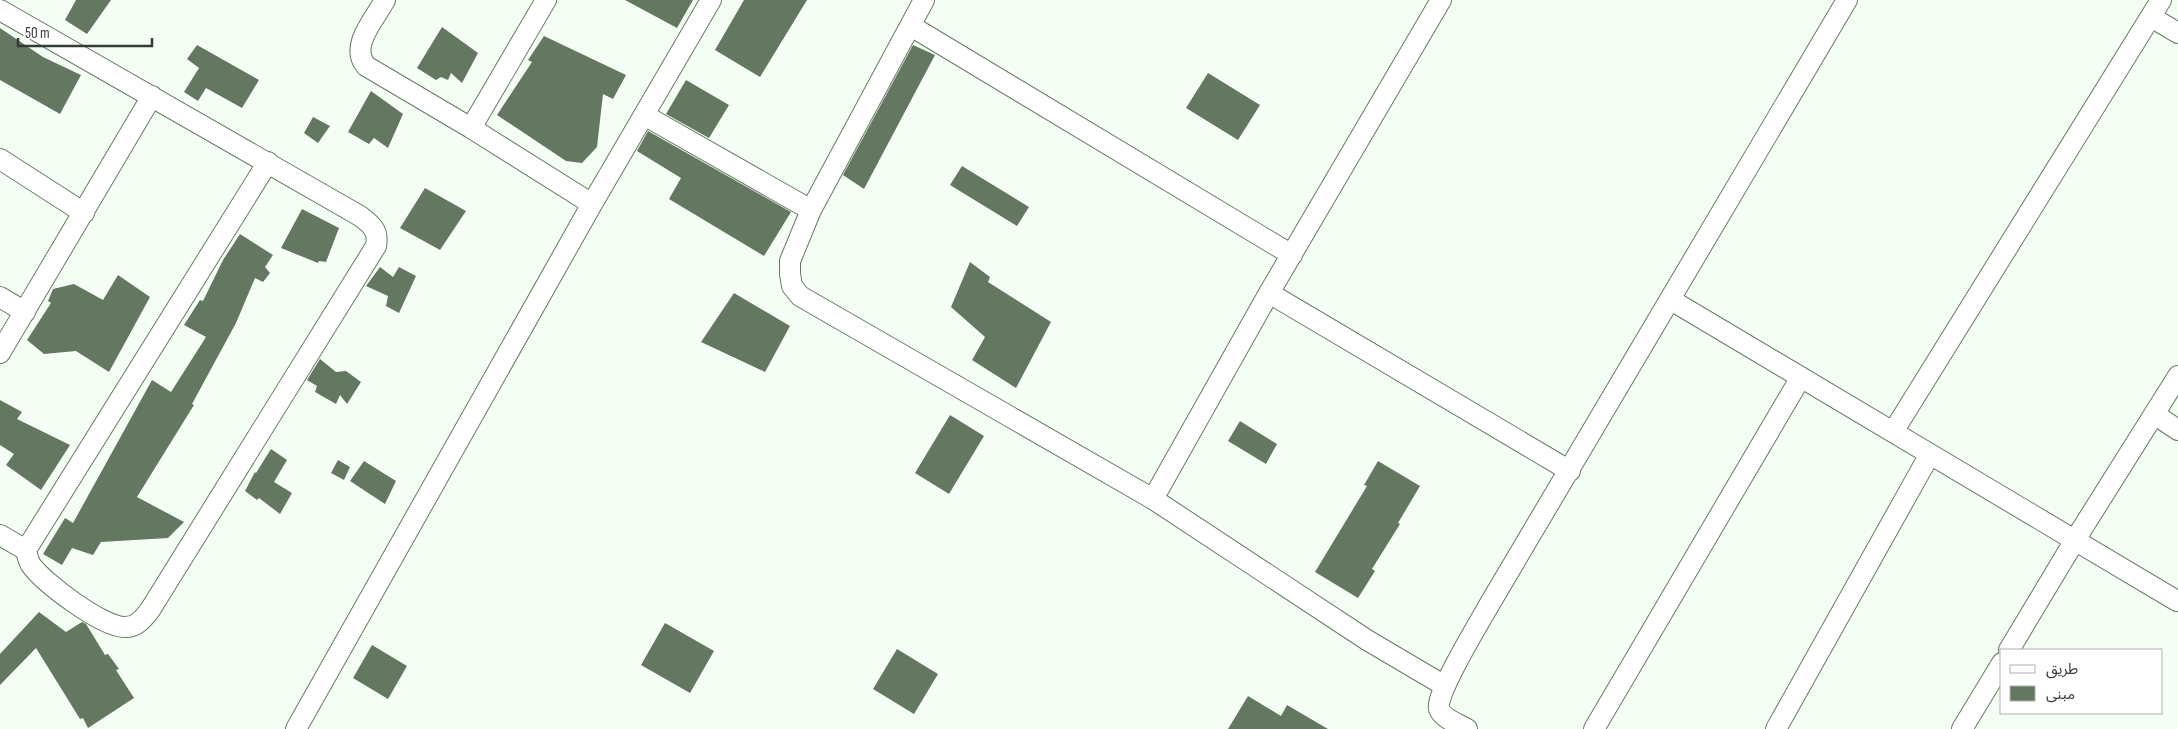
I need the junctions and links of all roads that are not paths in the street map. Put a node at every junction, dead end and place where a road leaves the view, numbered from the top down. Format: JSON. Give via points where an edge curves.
{"nodes":[{"id":1,"x":385,"y":0,"type":"edge"},
{"id":2,"x":546,"y":0,"type":"edge"},
{"id":3,"x":711,"y":0,"type":"edge"},
{"id":4,"x":924,"y":0,"type":"edge"},
{"id":5,"x":1441,"y":0,"type":"edge"},
{"id":6,"x":1847,"y":0,"type":"edge"},
{"id":7,"x":2161,"y":0,"type":"edge"},
{"id":8,"x":0,"y":10,"type":"edge"},
{"id":9,"x":2151,"y":17,"type":"junction"},
{"id":10,"x":911,"y":26,"type":"junction"},
{"id":11,"x":2178,"y":33,"type":"edge"},
{"id":12,"x":152,"y":96,"type":"junction"},
{"id":13,"x":644,"y":115,"type":"junction"},
{"id":14,"x":471,"y":128,"type":"junction"},
{"id":15,"x":0,"y":159,"type":"edge"},
{"id":16,"x":268,"y":162,"type":"junction"},
{"id":17,"x":592,"y":204,"type":"junction"},
{"id":18,"x":812,"y":210,"type":"junction"},
{"id":19,"x":84,"y":213,"type":"junction"},
{"id":20,"x":1292,"y":255,"type":"junction"},
{"id":21,"x":1269,"y":294,"type":"junction"},
{"id":22,"x":0,"y":297,"type":"edge"},
{"id":23,"x":1671,"y":300,"type":"junction"},
{"id":24,"x":25,"y":312,"type":"junction"},
{"id":25,"x":0,"y":353,"type":"edge"},
{"id":26,"x":1801,"y":376,"type":"junction"},
{"id":27,"x":2178,"y":376,"type":"edge"},
{"id":28,"x":2154,"y":414,"type":"junction"},
{"id":29,"x":2178,"y":430,"type":"edge"},
{"id":30,"x":1893,"y":432,"type":"junction"},
{"id":31,"x":1930,"y":454,"type":"junction"},
{"id":32,"x":1570,"y":471,"type":"junction"},
{"id":33,"x":1153,"y":500,"type":"junction"},
{"id":34,"x":0,"y":535,"type":"edge"},
{"id":35,"x":2075,"y":540,"type":"junction"},
{"id":36,"x":26,"y":550,"type":"junction"},
{"id":37,"x":2177,"y":601,"type":"edge"},
{"id":38,"x":2010,"y":649,"type":"edge"},
{"id":39,"x":2000,"y":665,"type":"edge"},
{"id":40,"x":1444,"y":686,"type":"junction"},
{"id":41,"x":296,"y":729,"type":"edge"},
{"id":42,"x":1467,"y":729,"type":"edge"},
{"id":43,"x":1594,"y":729,"type":"edge"},
{"id":44,"x":1776,"y":729,"type":"edge"},
{"id":45,"x":1962,"y":729,"type":"edge"}],
"edges":[{"from":1,"to":14,"type":"street","via":[[360,43],[362,62]]},
{"from":2,"to":14,"type":"street"},
{"from":3,"to":13,"type":"street"},
{"from":4,"to":10,"type":"street"},
{"from":5,"to":20,"type":"street"},
{"from":6,"to":23,"type":"street"},
{"from":7,"to":9,"type":"street"},
{"from":8,"to":12,"type":"street"},
{"from":9,"to":11,"type":"street"},
{"from":9,"to":30,"type":"street"},
{"from":10,"to":18,"type":"street"},
{"from":10,"to":20,"type":"street"},
{"from":12,"to":16,"type":"street"},
{"from":12,"to":19,"type":"street"},
{"from":13,"to":17,"type":"street"},
{"from":13,"to":18,"type":"street"},
{"from":14,"to":17,"type":"street"},
{"from":15,"to":19,"type":"street"},
{"from":16,"to":36,"type":"street"},
{"from":16,"to":36,"type":"street","via":[[371,224],[377,233],[376,246],[165,585],[143,619],[136,625],[124,627],[108,622],[64,596],[31,565]]},
{"from":17,"to":41,"type":"street"},
{"from":18,"to":33,"type":"street","via":[[790,261],[792,286],[800,296]]},
{"from":19,"to":24,"type":"street"},
{"from":20,"to":21,"type":"street"},
{"from":21,"to":32,"type":"street"},
{"from":21,"to":33,"type":"street"},
{"from":22,"to":24,"type":"street"},
{"from":23,"to":26,"type":"street"},
{"from":23,"to":32,"type":"street"},
{"from":24,"to":25,"type":"street"},
{"from":26,"to":30,"type":"street"},
{"from":26,"to":43,"type":"street"},
{"from":27,"to":28,"type":"street"},
{"from":28,"to":29,"type":"street"},
{"from":28,"to":35,"type":"street"},
{"from":30,"to":31,"type":"street"},
{"from":31,"to":35,"type":"street"},
{"from":31,"to":44,"type":"street"},
{"from":32,"to":40,"type":"street"},
{"from":33,"to":40,"type":"street","via":[[1367,640]]},
{"from":34,"to":36,"type":"street"},
{"from":35,"to":37,"type":"street"},
{"from":35,"to":38,"type":"street"},
{"from":39,"to":45,"type":"street"},
{"from":40,"to":42,"type":"street","via":[[1439,709]]}]}
